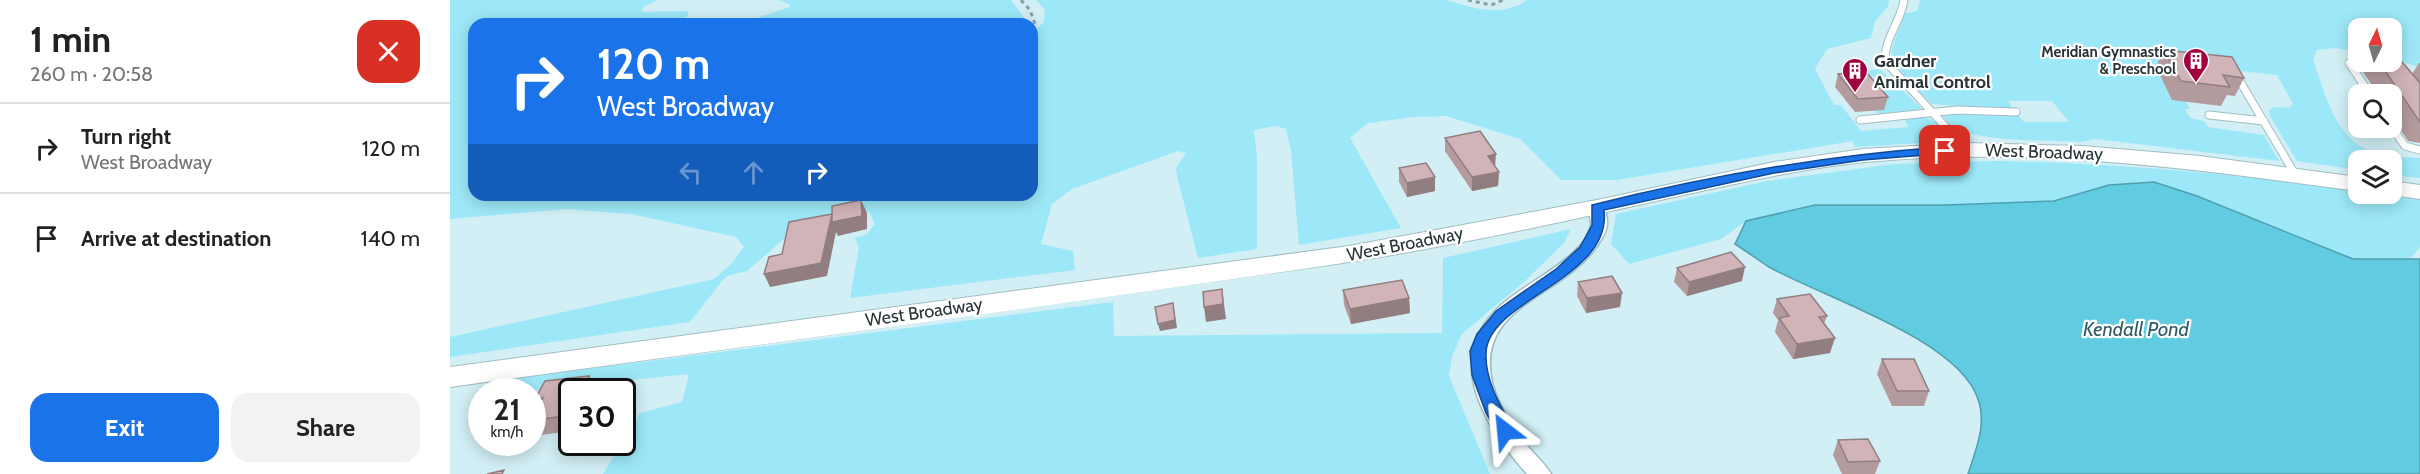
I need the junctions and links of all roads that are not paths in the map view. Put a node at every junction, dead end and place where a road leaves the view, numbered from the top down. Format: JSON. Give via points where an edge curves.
{"nodes":[{"id":1,"x":1904,"y":0,"type":"edge"},
{"id":2,"x":2238,"y":78,"type":"edge"},
{"id":3,"x":2016,"y":112,"type":"dead end"},
{"id":4,"x":1932,"y":113,"type":"junction"},
{"id":5,"x":2209,"y":115,"type":"dead end"},
{"id":6,"x":1860,"y":120,"type":"dead end"},
{"id":7,"x":2264,"y":121,"type":"junction"},
{"id":8,"x":2399,"y":138,"type":"edge"},
{"id":9,"x":1966,"y":149,"type":"junction"},
{"id":10,"x":2420,"y":150,"type":"edge"},
{"id":11,"x":2296,"y":176,"type":"junction"},
{"id":12,"x":2348,"y":183,"type":"edge"},
{"id":13,"x":2402,"y":190,"type":"edge"},
{"id":14,"x":2420,"y":192,"type":"edge"},
{"id":15,"x":1597,"y":207,"type":"junction"},
{"id":16,"x":451,"y":379,"type":"edge"},
{"id":17,"x":1540,"y":474,"type":"edge"}],
"edges":[{"from":1,"to":4,"type":"lane","via":[[1883,52],[1885,61]]},
{"from":2,"to":7,"type":"lane"},
{"from":3,"to":4,"type":"lane"},
{"from":4,"to":6,"type":"lane"},
{"from":4,"to":9,"type":"lane"},
{"from":5,"to":7,"type":"lane"},
{"from":7,"to":11,"type":"lane"},
{"from":8,"to":10,"type":"lane","via":[[2405,146]]},
{"from":9,"to":11,"type":"main road","name":"West Broadway","via":[[2083,152]]},
{"from":9,"to":15,"type":"main road","name":"West Broadway","via":[[1863,156],[1774,169]]},
{"from":11,"to":12,"type":"main road","name":"West Broadway"},
{"from":13,"to":14,"type":"main road"},
{"from":15,"to":16,"type":"main road","name":"West Broadway","via":[[1349,255]]},
{"from":15,"to":17,"type":"street","via":[[1599,225],[1586,250],[1561,273],[1496,319],[1484,334],[1478,351],[1480,375],[1494,413]]}]}
